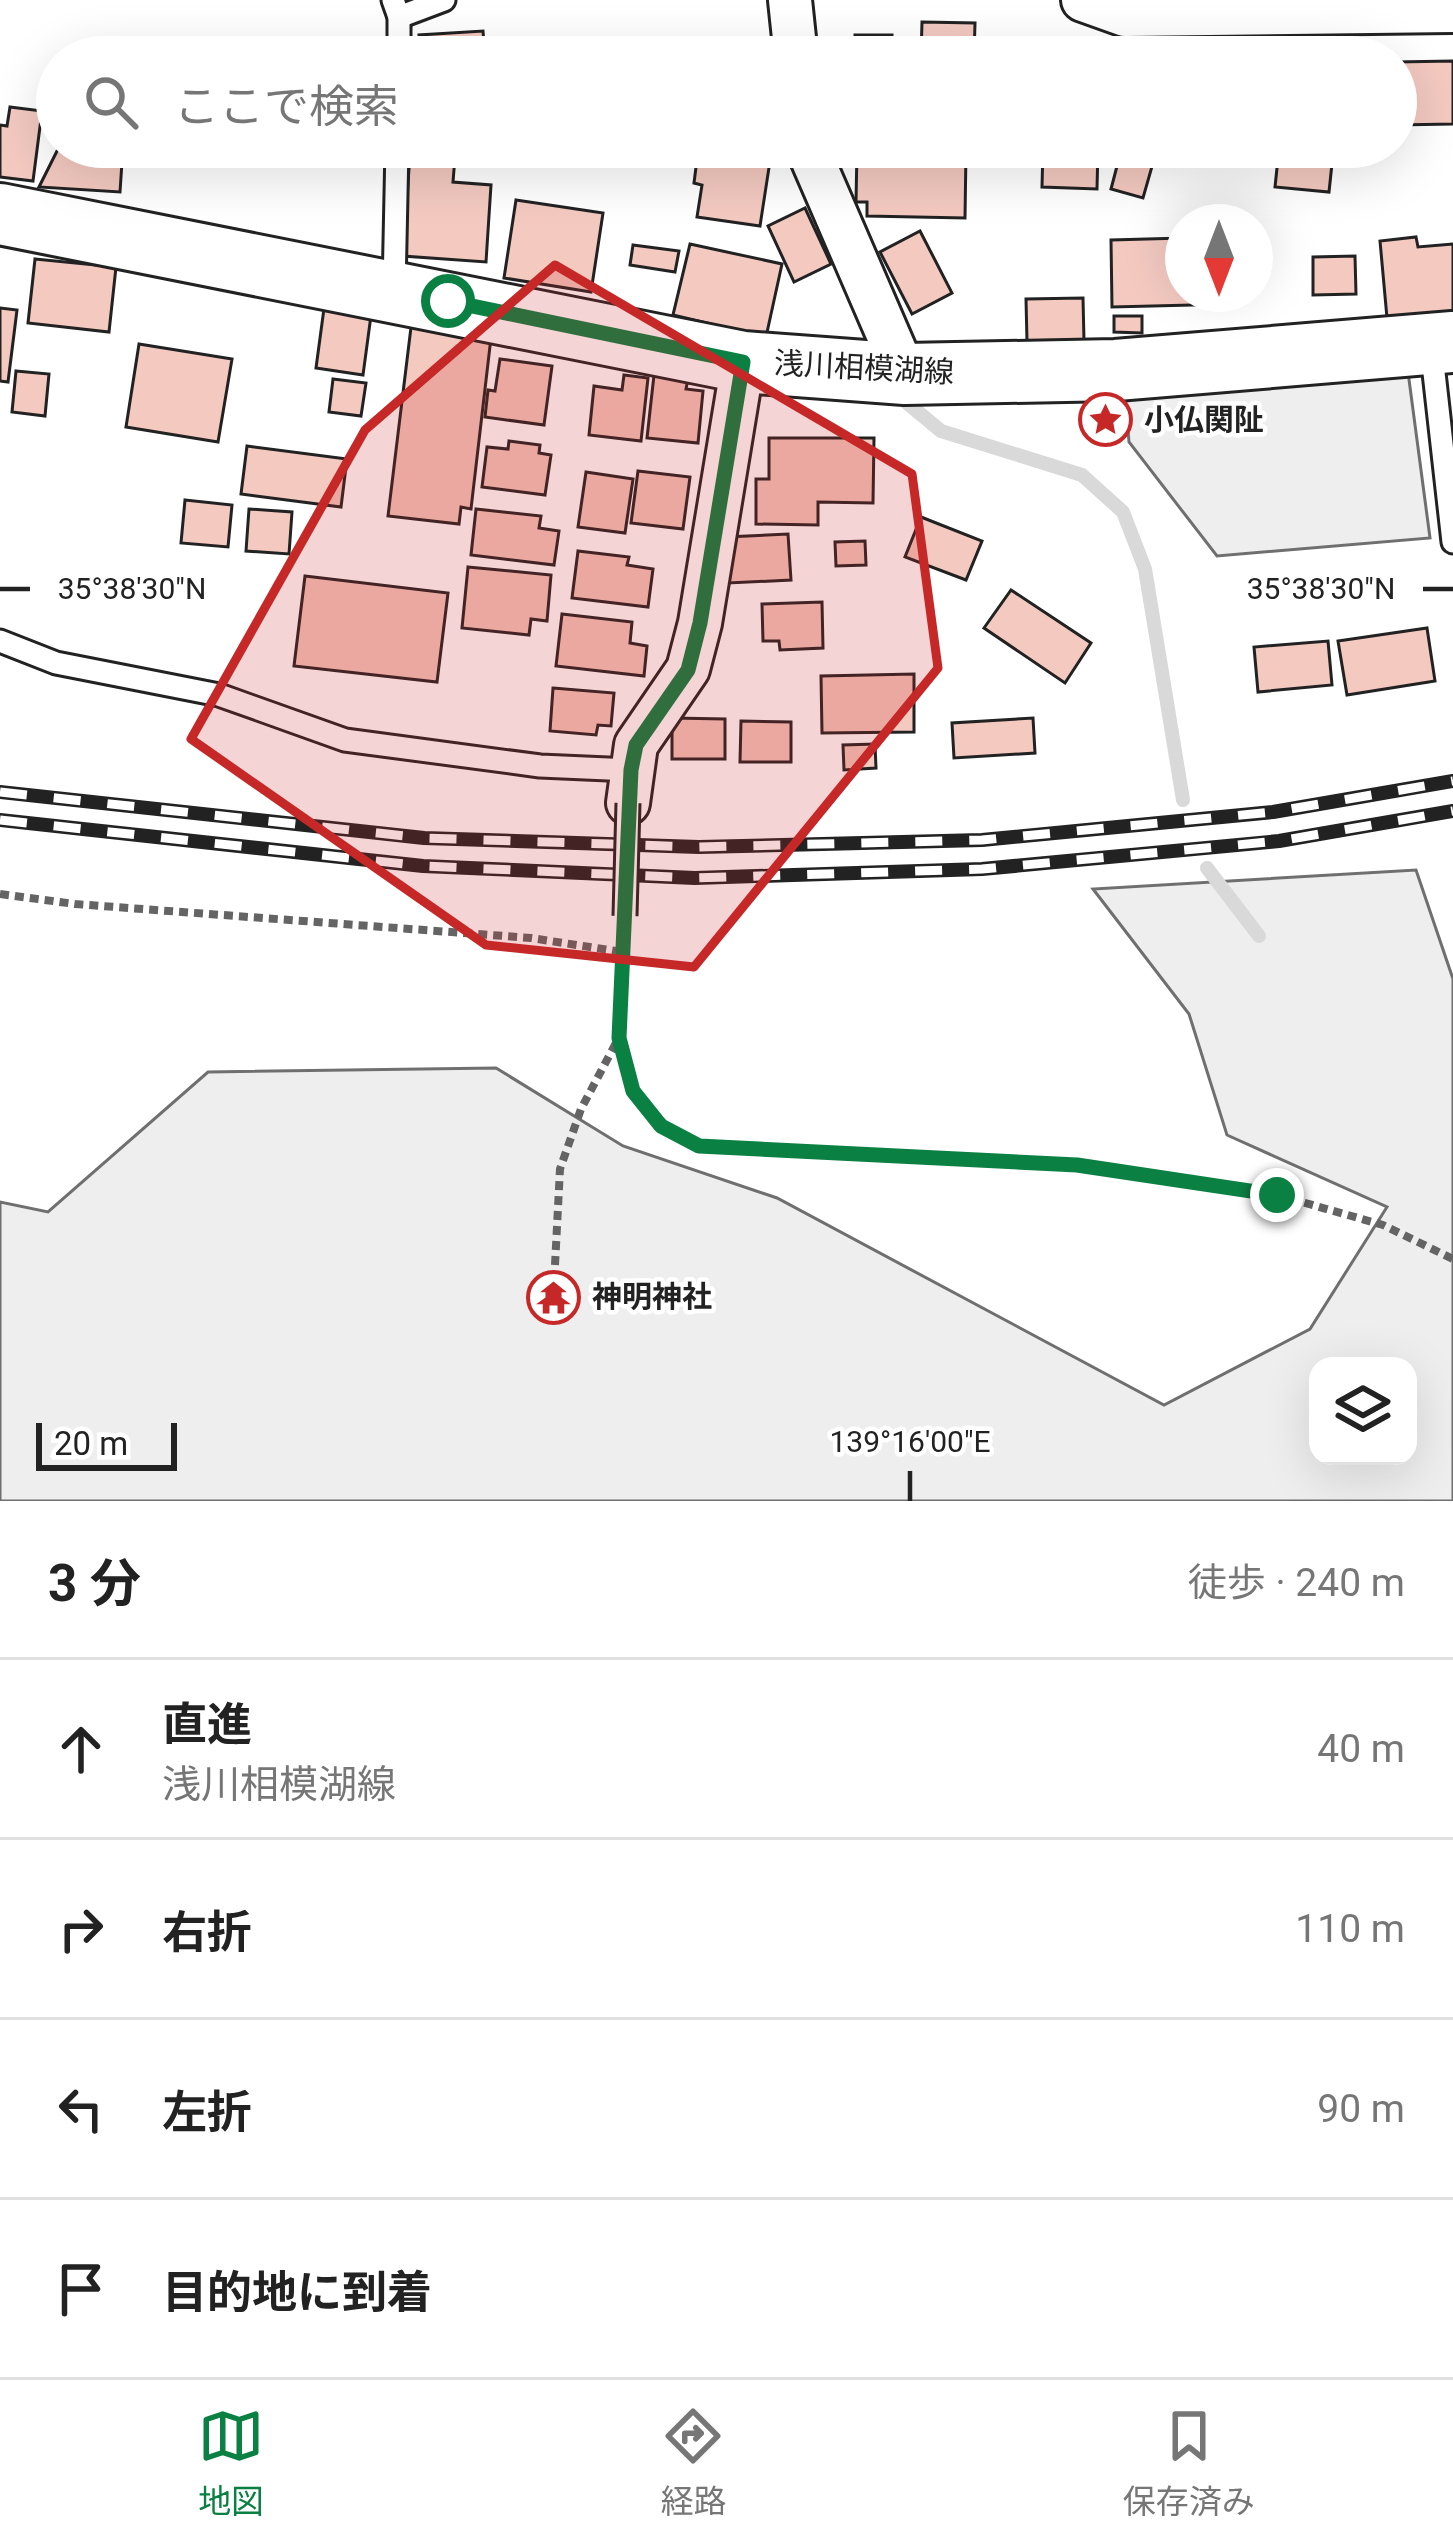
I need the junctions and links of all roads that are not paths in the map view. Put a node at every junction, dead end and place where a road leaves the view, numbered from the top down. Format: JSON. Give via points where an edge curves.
{"nodes":[{"id":1,"x":444,"y":0,"type":"edge"},
{"id":2,"x":790,"y":0,"type":"edge"},
{"id":3,"x":1083,"y":0,"type":"edge"},
{"id":4,"x":396,"y":9,"type":"edge"},
{"id":5,"x":1453,"y":11,"type":"edge"},
{"id":6,"x":794,"y":36,"type":"edge"},
{"id":7,"x":397,"y":168,"type":"edge"},
{"id":8,"x":816,"y":168,"type":"edge"},
{"id":9,"x":0,"y":214,"type":"edge"},
{"id":10,"x":394,"y":290,"type":"junction"},
{"id":11,"x":1442,"y":344,"type":"edge"},
{"id":12,"x":743,"y":362,"type":"junction"},
{"id":13,"x":904,"y":374,"type":"junction"},
{"id":14,"x":1453,"y":542,"type":"edge"},
{"id":15,"x":0,"y":640,"type":"edge"},
{"id":16,"x":630,"y":786,"type":"junction"},
{"id":17,"x":625,"y":916,"type":"road end"}],
"edges":[{"from":1,"to":4,"type":"lane"},
{"from":2,"to":6,"type":"street"},
{"from":3,"to":5,"type":"street","via":[[1125,15]]},
{"from":7,"to":10,"type":"lane"},
{"from":8,"to":13,"type":"street"},
{"from":9,"to":10,"type":"main road","name":"浅川相模湖線"},
{"from":10,"to":12,"type":"main road","name":"浅川相模湖線"},
{"from":11,"to":13,"type":"main road","name":"浅川相模湖線","via":[[1116,370]]},
{"from":11,"to":14,"type":"lane"},
{"from":12,"to":13,"type":"main road","name":"浅川相模湖線"},
{"from":12,"to":16,"type":"street","via":[[688,670],[636,745]]},
{"from":15,"to":16,"type":"lane","via":[[56,663],[219,695],[345,740]]},
{"from":16,"to":17,"type":"lane","bridge":true}]}
